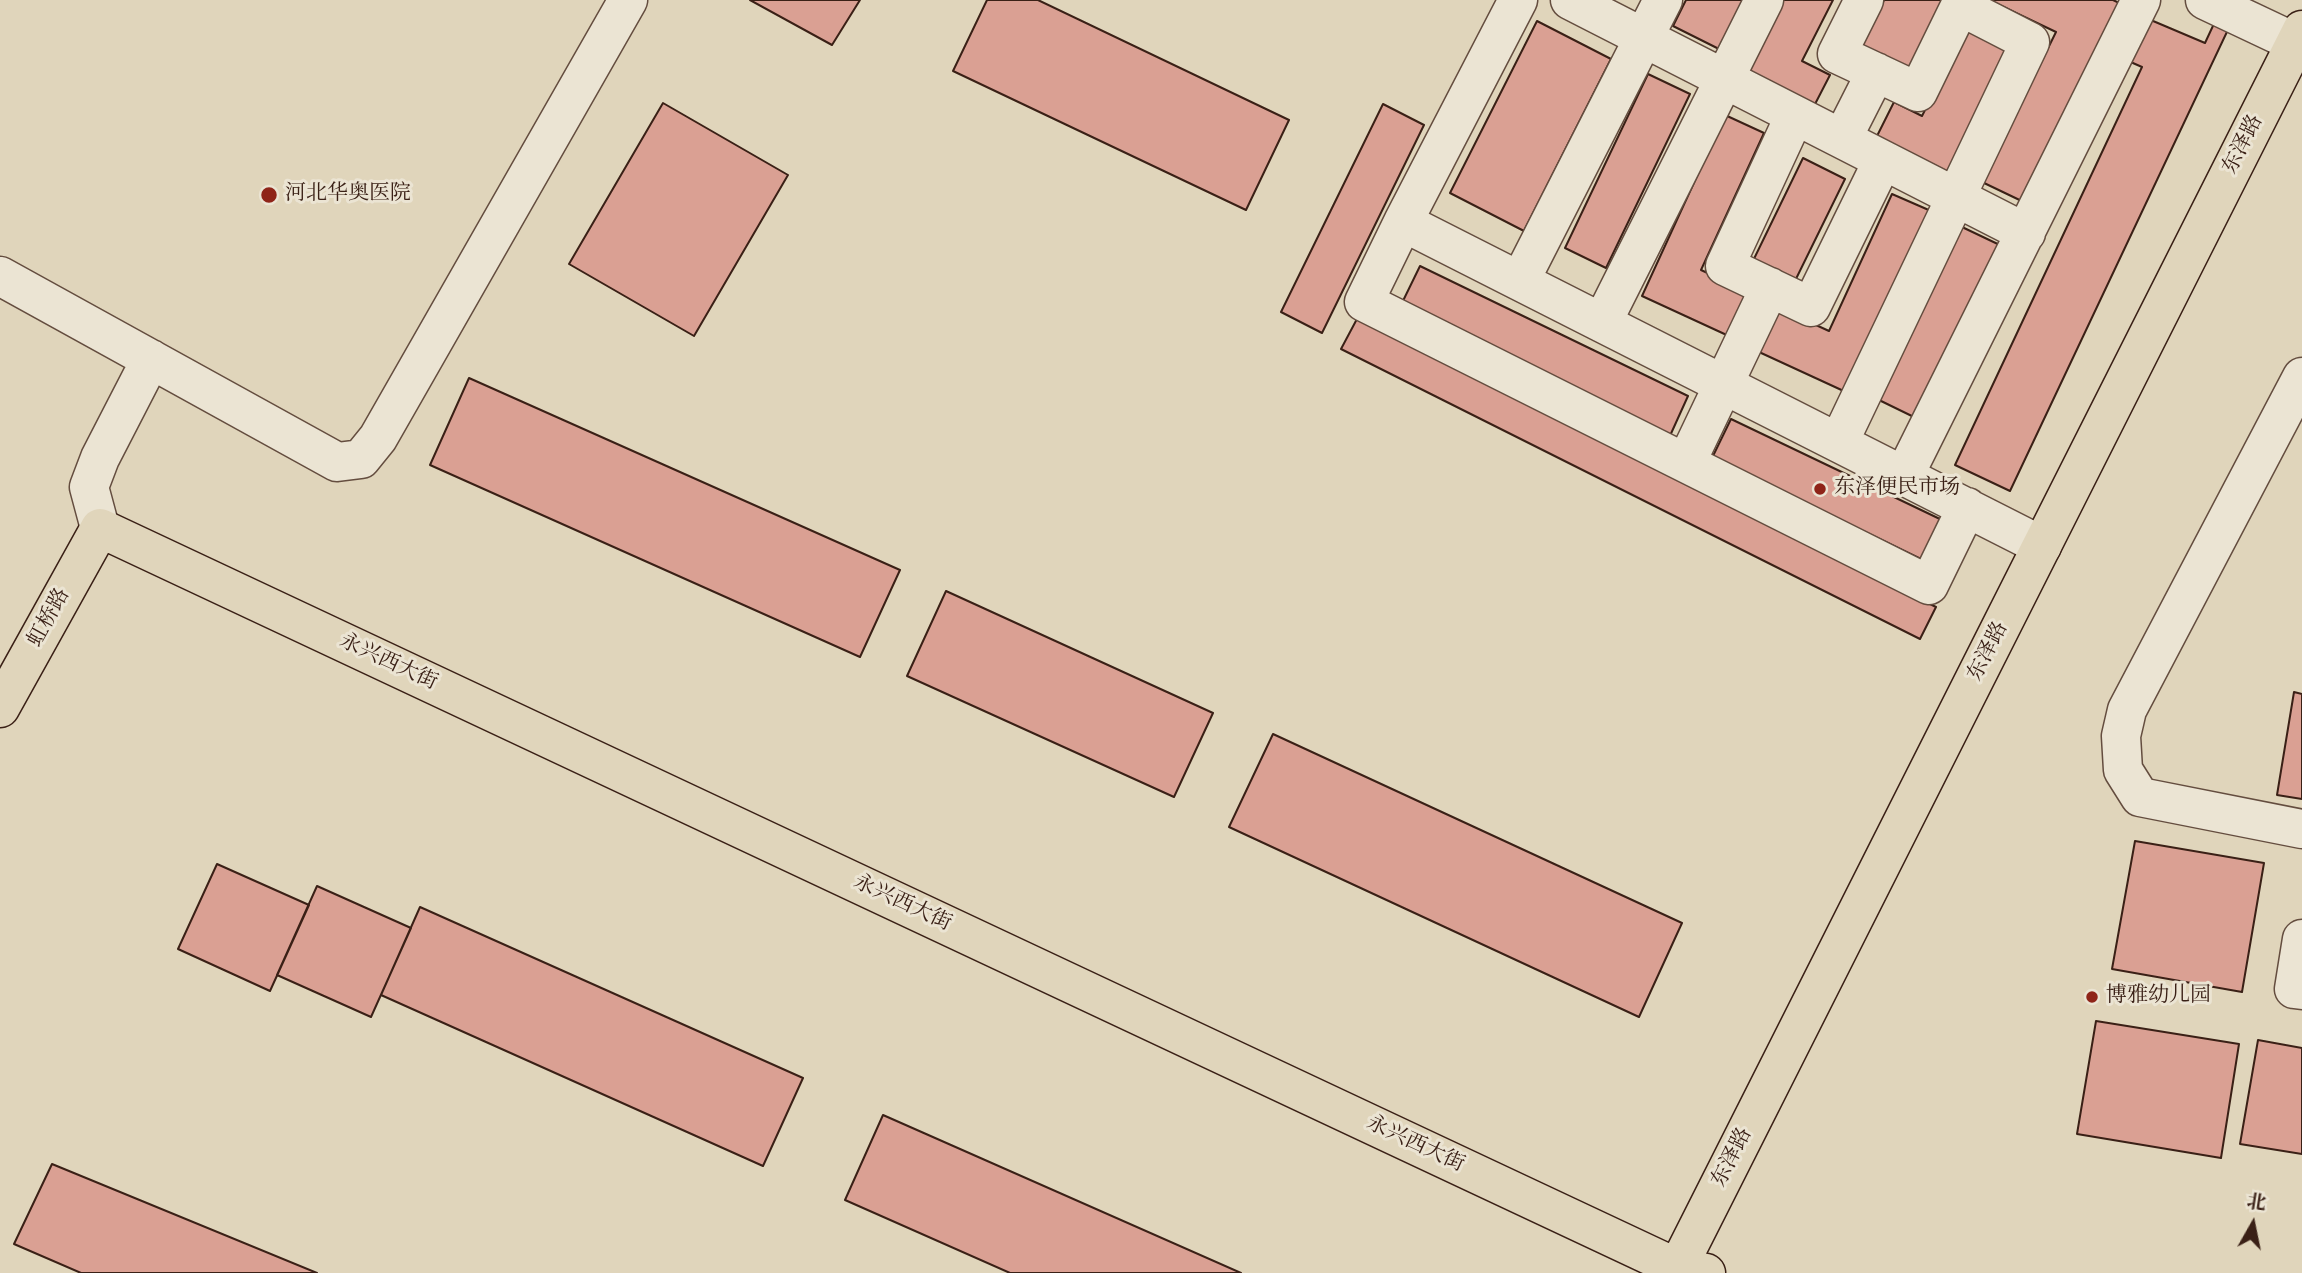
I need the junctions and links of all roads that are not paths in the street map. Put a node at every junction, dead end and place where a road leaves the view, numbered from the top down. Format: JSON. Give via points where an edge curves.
{"nodes":[{"id":1,"x":628,"y":0,"type":"edge"},
{"id":2,"x":1518,"y":0,"type":"edge"},
{"id":3,"x":1570,"y":0,"type":"edge"},
{"id":4,"x":1663,"y":0,"type":"edge"},
{"id":5,"x":1764,"y":0,"type":"edge"},
{"id":6,"x":1864,"y":0,"type":"edge"},
{"id":7,"x":2141,"y":0,"type":"edge"},
{"id":8,"x":2205,"y":0,"type":"edge"},
{"id":9,"x":1962,"y":3,"type":"edge"},
{"id":10,"x":2299,"y":36,"type":"edge"},
{"id":11,"x":1643,"y":37,"type":"junction"},
{"id":12,"x":1876,"y":72,"type":"junction"},
{"id":13,"x":1724,"y":79,"type":"junction"},
{"id":14,"x":1795,"y":115,"type":"junction"},
{"id":15,"x":1842,"y":139,"type":"junction"},
{"id":16,"x":1883,"y":160,"type":"junction"},
{"id":17,"x":1956,"y":196,"type":"junction"},
{"id":18,"x":1403,"y":222,"type":"junction"},
{"id":19,"x":2026,"y":233,"type":"junction"},
{"id":20,"x":0,"y":276,"type":"edge"},
{"id":21,"x":1520,"y":281,"type":"junction"},
{"id":22,"x":1770,"y":288,"type":"junction"},
{"id":23,"x":1602,"y":323,"type":"junction"},
{"id":24,"x":150,"y":359,"type":"junction"},
{"id":25,"x":2302,"y":377,"type":"edge"},
{"id":26,"x":1724,"y":384,"type":"junction"},
{"id":27,"x":1839,"y":442,"type":"junction"},
{"id":28,"x":1686,"y":463,"type":"junction"},
{"id":29,"x":1904,"y":476,"type":"junction"},
{"id":30,"x":1967,"y":507,"type":"junction"},
{"id":31,"x":100,"y":527,"type":"junction"},
{"id":32,"x":2042,"y":546,"type":"junction"},
{"id":33,"x":0,"y":708,"type":"edge"},
{"id":34,"x":2302,"y":830,"type":"edge"},
{"id":35,"x":2302,"y":939,"type":"edge"},
{"id":36,"x":2302,"y":990,"type":"edge"},
{"id":37,"x":1686,"y":1271,"type":"edge"}],
"edges":[{"from":1,"to":24,"type":"street","via":[[378,438],[361,459],[337,462]]},
{"from":2,"to":18,"type":"street"},
{"from":3,"to":11,"type":"street"},
{"from":4,"to":11,"type":"street"},
{"from":5,"to":13,"type":"street"},
{"from":6,"to":12,"type":"street","via":[[1837,54]]},
{"from":7,"to":19,"type":"street"},
{"from":8,"to":10,"type":"street"},
{"from":9,"to":12,"type":"street","via":[[1918,92]]},
{"from":9,"to":17,"type":"street","via":[[2030,42]]},
{"from":10,"to":32,"type":"main road","name":"东泽路"},
{"from":11,"to":13,"type":"street"},
{"from":11,"to":21,"type":"street"},
{"from":12,"to":15,"type":"street"},
{"from":13,"to":14,"type":"street"},
{"from":13,"to":23,"type":"street"},
{"from":14,"to":15,"type":"street"},
{"from":14,"to":22,"type":"street","via":[[1724,266]]},
{"from":15,"to":16,"type":"street"},
{"from":16,"to":17,"type":"street"},
{"from":16,"to":22,"type":"street","via":[[1811,307]]},
{"from":17,"to":19,"type":"street"},
{"from":17,"to":27,"type":"street"},
{"from":18,"to":21,"type":"street"},
{"from":18,"to":28,"type":"street","via":[[1364,302]]},
{"from":19,"to":29,"type":"street"},
{"from":20,"to":24,"type":"street"},
{"from":21,"to":23,"type":"street"},
{"from":22,"to":26,"type":"street"},
{"from":23,"to":26,"type":"street"},
{"from":24,"to":31,"type":"street","via":[[89,487]]},
{"from":25,"to":34,"type":"street","via":[[2127,710],[2121,736],[2123,770],[2140,797]]},
{"from":26,"to":27,"type":"street"},
{"from":26,"to":28,"type":"street"},
{"from":27,"to":29,"type":"street"},
{"from":28,"to":30,"type":"street","via":[[1929,584]]},
{"from":29,"to":30,"type":"street"},
{"from":30,"to":32,"type":"street"},
{"from":31,"to":33,"type":"main road","name":"虹桥路"},
{"from":31,"to":37,"type":"main road","name":"永兴西大街"},
{"from":32,"to":37,"type":"main road","name":"东泽路"},
{"from":35,"to":36,"type":"street","via":[[2294,989]]}]}
